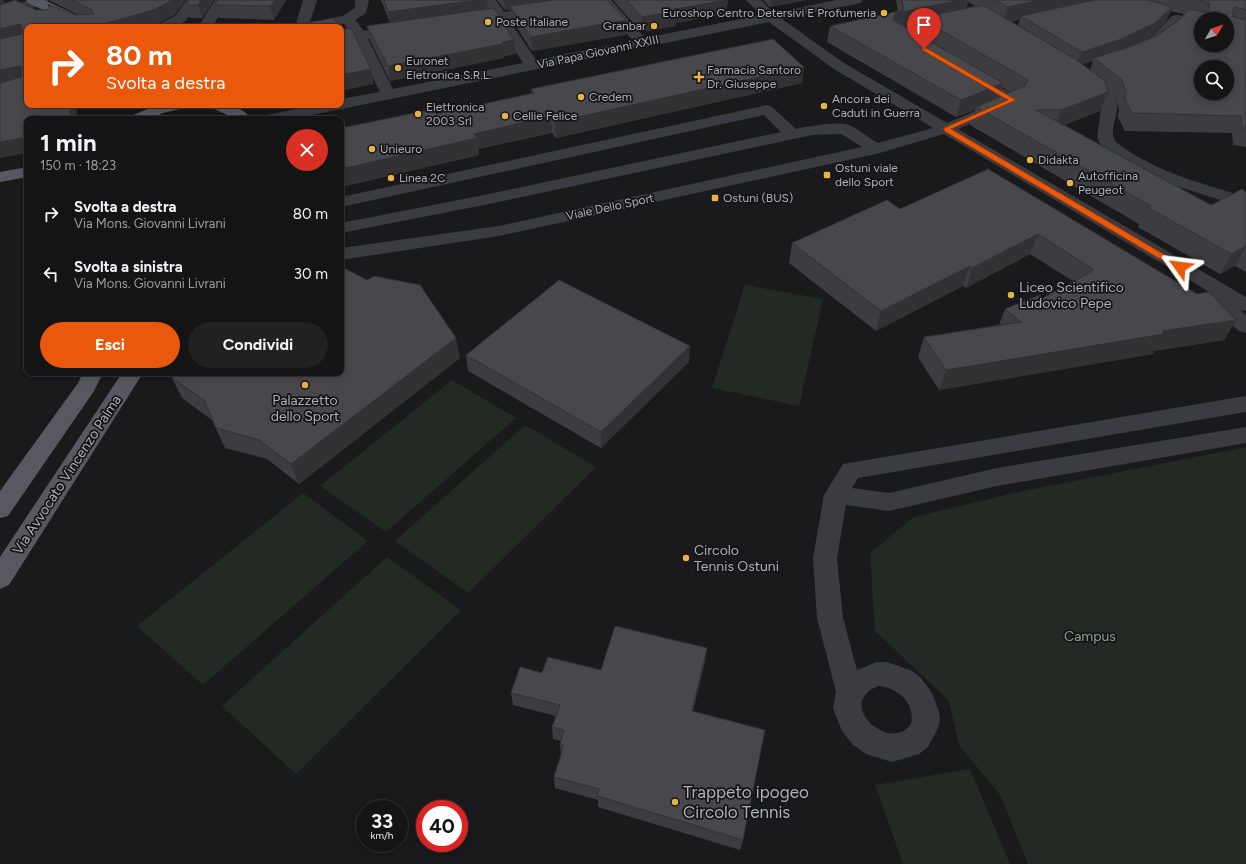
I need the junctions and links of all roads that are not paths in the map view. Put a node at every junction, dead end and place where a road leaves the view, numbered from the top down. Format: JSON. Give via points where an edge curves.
{"nodes":[{"id":1,"x":8,"y":0,"type":"edge"},
{"id":2,"x":194,"y":0,"type":"edge"},
{"id":3,"x":222,"y":0,"type":"edge"},
{"id":4,"x":310,"y":0,"type":"edge"},
{"id":5,"x":362,"y":0,"type":"edge"},
{"id":6,"x":489,"y":0,"type":"edge"},
{"id":7,"x":604,"y":0,"type":"edge"},
{"id":8,"x":753,"y":0,"type":"edge"},
{"id":9,"x":856,"y":0,"type":"edge"},
{"id":10,"x":34,"y":2,"type":"edge"},
{"id":11,"x":554,"y":9,"type":"edge"},
{"id":12,"x":0,"y":15,"type":"edge"},
{"id":13,"x":1162,"y":15,"type":"edge"},
{"id":14,"x":499,"y":16,"type":"junction"},
{"id":15,"x":771,"y":16,"type":"junction"},
{"id":16,"x":347,"y":19,"type":"junction"},
{"id":17,"x":461,"y":22,"type":"edge"},
{"id":18,"x":60,"y":24,"type":"edge"},
{"id":19,"x":85,"y":24,"type":"edge"},
{"id":20,"x":170,"y":24,"type":"edge"},
{"id":21,"x":207,"y":24,"type":"edge"},
{"id":22,"x":303,"y":24,"type":"edge"},
{"id":23,"x":320,"y":24,"type":"edge"},
{"id":24,"x":414,"y":28,"type":"edge"},
{"id":25,"x":360,"y":36,"type":"junction"},
{"id":26,"x":642,"y":43,"type":"junction"},
{"id":27,"x":1145,"y":50,"type":"edge"},
{"id":28,"x":532,"y":65,"type":"junction"},
{"id":29,"x":1077,"y":70,"type":"edge"},
{"id":30,"x":966,"y":73,"type":"edge"},
{"id":31,"x":389,"y":95,"type":"junction"},
{"id":32,"x":344,"y":103,"type":"edge"},
{"id":33,"x":167,"y":108,"type":"edge"},
{"id":34,"x":228,"y":108,"type":"edge"},
{"id":35,"x":323,"y":108,"type":"edge"},
{"id":36,"x":144,"y":116,"type":"edge"},
{"id":37,"x":241,"y":116,"type":"edge"},
{"id":38,"x":284,"y":116,"type":"edge"},
{"id":39,"x":946,"y":129,"type":"junction"},
{"id":40,"x":793,"y":134,"type":"junction"},
{"id":41,"x":876,"y":149,"type":"junction"},
{"id":42,"x":24,"y":173,"type":"edge"},
{"id":43,"x":0,"y":177,"type":"edge"},
{"id":44,"x":344,"y":201,"type":"edge"},
{"id":45,"x":1246,"y":202,"type":"edge"},
{"id":46,"x":344,"y":227,"type":"edge"},
{"id":47,"x":344,"y":254,"type":"edge"},
{"id":48,"x":1180,"y":267,"type":"junction"},
{"id":49,"x":1241,"y":297,"type":"edge"},
{"id":50,"x":1246,"y":326,"type":"edge"},
{"id":51,"x":92,"y":376,"type":"edge"},
{"id":52,"x":132,"y":376,"type":"edge"},
{"id":53,"x":1246,"y":404,"type":"edge"},
{"id":54,"x":1246,"y":435,"type":"edge"},
{"id":55,"x":836,"y":495,"type":"junction"},
{"id":56,"x":0,"y":509,"type":"edge"},
{"id":57,"x":0,"y":578,"type":"edge"},
{"id":58,"x":849,"y":691,"type":"dead end"}],
"edges":[{"from":1,"to":10,"type":"main road"},
{"from":2,"to":20,"type":"street","via":[[180,19]]},
{"from":3,"to":21,"type":"street"},
{"from":4,"to":22,"type":"street"},
{"from":5,"to":16,"type":"street","via":[[361,10]]},
{"from":6,"to":14,"type":"street"},
{"from":7,"to":26,"type":"street"},
{"from":8,"to":15,"type":"street"},
{"from":9,"to":15,"type":"street","name":"Via Papa Giovanni XXIII"},
{"from":10,"to":12,"type":"street"},
{"from":10,"to":18,"type":"main road"},
{"from":10,"to":19,"type":"main road"},
{"from":11,"to":14,"type":"street"},
{"from":13,"to":27,"type":"street","via":[[1183,20]]},
{"from":14,"to":17,"type":"street"},
{"from":14,"to":28,"type":"street"},
{"from":15,"to":26,"type":"street","name":"Via Papa Giovanni XXIII"},
{"from":15,"to":39,"type":"street","via":[[839,66]]},
{"from":16,"to":23,"type":"street"},
{"from":16,"to":25,"type":"street"},
{"from":24,"to":25,"type":"street"},
{"from":25,"to":31,"type":"street"},
{"from":26,"to":28,"type":"street","name":"Via Papa Giovanni XXIII"},
{"from":28,"to":31,"type":"street","name":"Via Papa Giovanni XXIII"},
{"from":29,"to":45,"type":"street","via":[[1106,96],[1110,109],[1105,135],[1108,143],[1132,161],[1164,178]]},
{"from":30,"to":39,"type":"street","name":"Viale Dello Sport","via":[[1013,100]]},
{"from":31,"to":32,"type":"street","name":"Via Papa Giovanni XXIII"},
{"from":33,"to":36,"type":"main road"},
{"from":34,"to":37,"type":"main road"},
{"from":35,"to":38,"type":"street"},
{"from":39,"to":41,"type":"street","name":"Viale Dello Sport"},
{"from":39,"to":48,"type":"street"},
{"from":40,"to":41,"type":"street","via":[[812,130],[844,129]]},
{"from":40,"to":44,"type":"street","via":[[767,110]]},
{"from":40,"to":46,"type":"street"},
{"from":41,"to":47,"type":"street","name":"Viale Dello Sport","via":[[499,232]]},
{"from":42,"to":43,"type":"main road"},
{"from":48,"to":49,"type":"street"},
{"from":48,"to":50,"type":"street"},
{"from":51,"to":56,"type":"main road"},
{"from":52,"to":57,"type":"main road","name":"Via Avvocato Vincenzo Palma"},
{"from":53,"to":55,"type":"street","via":[[851,470]]},
{"from":54,"to":55,"type":"street","via":[[997,478],[889,502]]},
{"from":55,"to":58,"type":"street","via":[[826,573],[830,618]]}]}
